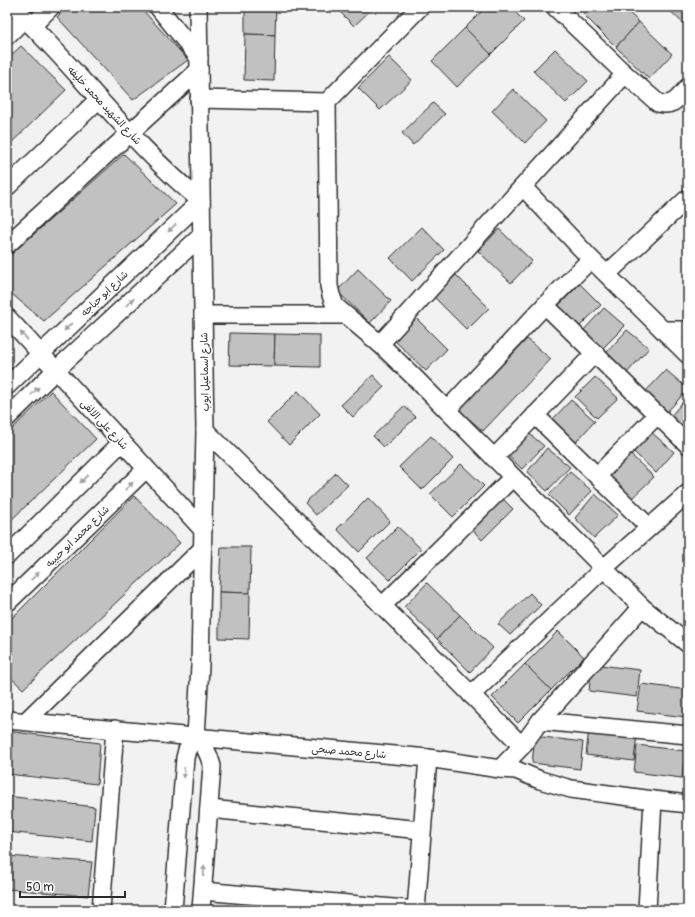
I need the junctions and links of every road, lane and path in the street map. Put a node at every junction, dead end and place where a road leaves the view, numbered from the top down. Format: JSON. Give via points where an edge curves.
{"nodes":[{"id":1,"x":51,"y":7,"type":"edge"},
{"id":2,"x":158,"y":7,"type":"edge"},
{"id":3,"x":198,"y":7,"type":"edge"},
{"id":4,"x":420,"y":7,"type":"edge"},
{"id":5,"x":565,"y":10,"type":"edge"},
{"id":6,"x":23,"y":17,"type":"edge"},
{"id":7,"x":7,"y":36,"type":"edge"},
{"id":8,"x":199,"y":64,"type":"junction"},
{"id":9,"x":625,"y":74,"type":"junction"},
{"id":10,"x":685,"y":96,"type":"edge"},
{"id":11,"x":99,"y":99,"type":"junction"},
{"id":12,"x":199,"y":99,"type":"junction"},
{"id":13,"x":327,"y":102,"type":"junction"},
{"id":14,"x":130,"y":133,"type":"junction"},
{"id":15,"x":7,"y":187,"type":"edge"},
{"id":16,"x":523,"y":187,"type":"junction"},
{"id":17,"x":688,"y":198,"type":"edge"},
{"id":18,"x":201,"y":201,"type":"junction"},
{"id":19,"x":202,"y":235,"type":"junction"},
{"id":20,"x":7,"y":245,"type":"edge"},
{"id":21,"x":591,"y":258,"type":"junction"},
{"id":22,"x":607,"y":274,"type":"junction"},
{"id":23,"x":545,"y":305,"type":"junction"},
{"id":24,"x":203,"y":315,"type":"junction"},
{"id":25,"x":344,"y":315,"type":"junction"},
{"id":26,"x":7,"y":317,"type":"edge"},
{"id":27,"x":663,"y":330,"type":"junction"},
{"id":28,"x":688,"y":330,"type":"edge"},
{"id":29,"x":380,"y":344,"type":"junction"},
{"id":30,"x":595,"y":353,"type":"junction"},
{"id":31,"x":40,"y":354,"type":"junction"},
{"id":32,"x":688,"y":355,"type":"edge"},
{"id":33,"x":56,"y":370,"type":"junction"},
{"id":34,"x":7,"y":386,"type":"edge"},
{"id":35,"x":446,"y":410,"type":"junction"},
{"id":36,"x":535,"y":415,"type":"junction"},
{"id":37,"x":657,"y":415,"type":"junction"},
{"id":38,"x":7,"y":418,"type":"edge"},
{"id":39,"x":206,"y":430,"type":"junction"},
{"id":40,"x":122,"y":442,"type":"junction"},
{"id":41,"x":688,"y":445,"type":"edge"},
{"id":42,"x":494,"y":458,"type":"junction"},
{"id":43,"x":146,"y":469,"type":"junction"},
{"id":44,"x":597,"y":476,"type":"junction"},
{"id":45,"x":513,"y":477,"type":"junction"},
{"id":46,"x":688,"y":493,"type":"edge"},
{"id":47,"x":649,"y":527,"type":"junction"},
{"id":48,"x":203,"y":530,"type":"junction"},
{"id":49,"x":203,"y":548,"type":"junction"},
{"id":50,"x":7,"y":556,"type":"edge"},
{"id":51,"x":603,"y":569,"type":"junction"},
{"id":52,"x":7,"y":603,"type":"edge"},
{"id":53,"x":382,"y":606,"type":"junction"},
{"id":54,"x":642,"y":608,"type":"junction"},
{"id":55,"x":688,"y":644,"type":"edge"},
{"id":56,"x":471,"y":695,"type":"junction"},
{"id":57,"x":7,"y":720,"type":"edge"},
{"id":58,"x":26,"y":721,"type":"junction"},
{"id":59,"x":540,"y":721,"type":"junction"},
{"id":60,"x":115,"y":729,"type":"junction"},
{"id":61,"x":688,"y":735,"type":"edge"},
{"id":62,"x":196,"y":737,"type":"junction"},
{"id":63,"x":522,"y":746,"type":"junction"},
{"id":64,"x":428,"y":758,"type":"junction"},
{"id":65,"x":500,"y":769,"type":"junction"},
{"id":66,"x":653,"y":800,"type":"junction"},
{"id":67,"x":688,"y":804,"type":"edge"},
{"id":68,"x":209,"y":810,"type":"junction"},
{"id":69,"x":422,"y":830,"type":"junction"},
{"id":70,"x":202,"y":891,"type":"junction"},
{"id":71,"x":101,"y":910,"type":"edge"},
{"id":72,"x":173,"y":910,"type":"edge"},
{"id":73,"x":201,"y":910,"type":"edge"},
{"id":74,"x":416,"y":910,"type":"edge"},
{"id":75,"x":647,"y":910,"type":"edge"}],
"edges":[{"from":1,"to":6,"type":"street"},
{"from":2,"to":8,"type":"street"},
{"from":3,"to":8,"type":"street","name":"شارع اسماعيل ايوب"},
{"from":4,"to":13,"type":"street"},
{"from":5,"to":9,"type":"street"},
{"from":6,"to":7,"type":"street"},
{"from":6,"to":11,"type":"street","name":"شارع الشهيد محمد خليفه"},
{"from":8,"to":12,"type":"street","name":"شارع اسماعيل ايوب"},
{"from":8,"to":14,"type":"street"},
{"from":9,"to":10,"type":"street","via":[[658,103],[670,104]]},
{"from":9,"to":16,"type":"street"},
{"from":11,"to":14,"type":"street","name":"شارع الشهيد محمد خليفه"},
{"from":11,"to":15,"type":"street"},
{"from":12,"to":13,"type":"street"},
{"from":12,"to":18,"type":"street","name":"شارع اسماعيل ايوب"},
{"from":13,"to":25,"type":"street","via":[[329,286],[334,306]]},
{"from":14,"to":18,"type":"street","name":"شارع الشهيد محمد خليفه"},
{"from":14,"to":20,"type":"street"},
{"from":16,"to":21,"type":"street"},
{"from":16,"to":29,"type":"street"},
{"from":17,"to":22,"type":"street"},
{"from":18,"to":19,"type":"street","name":"شارع اسماعيل ايوب"},
{"from":18,"to":31,"type":"street","name":"شارع ابو حباجه","one_way":true},
{"from":19,"to":24,"type":"street","name":"شارع اسماعيل ايوب"},
{"from":33,"to":19,"type":"street","one_way":true},
{"from":21,"to":22,"type":"street"},
{"from":21,"to":23,"type":"street"},
{"from":22,"to":27,"type":"street"},
{"from":23,"to":30,"type":"street"},
{"from":23,"to":35,"type":"street"},
{"from":24,"to":25,"type":"street"},
{"from":24,"to":39,"type":"street","name":"شارع اسماعيل ايوب"},
{"from":25,"to":29,"type":"street"},
{"from":31,"to":26,"type":"street","name":"شارع على الالفى","one_way":true},
{"from":27,"to":28,"type":"street"},
{"from":27,"to":32,"type":"street"},
{"from":29,"to":35,"type":"street"},
{"from":30,"to":36,"type":"street"},
{"from":30,"to":37,"type":"street"},
{"from":31,"to":33,"type":"street","name":"شارع على الالفى"},
{"from":31,"to":34,"type":"street","name":"شارع ابو حباجه"},
{"from":38,"to":33,"type":"street","one_way":true},
{"from":33,"to":40,"type":"street","name":"شارع على الالفى"},
{"from":35,"to":42,"type":"street"},
{"from":36,"to":42,"type":"street"},
{"from":36,"to":44,"type":"street"},
{"from":37,"to":41,"type":"street"},
{"from":37,"to":44,"type":"street"},
{"from":39,"to":48,"type":"street","name":"شارع اسماعيل ايوب"},
{"from":39,"to":53,"type":"street"},
{"from":40,"to":43,"type":"street","name":"شارع على الالفى"},
{"from":40,"to":50,"type":"street","one_way":true},
{"from":42,"to":45,"type":"street"},
{"from":43,"to":48,"type":"street","name":"شارع على الالفى"},
{"from":52,"to":43,"type":"street","name":"شارع محمد ابو حبيبه","one_way":true},
{"from":44,"to":47,"type":"street"},
{"from":45,"to":51,"type":"street"},
{"from":45,"to":53,"type":"street"},
{"from":46,"to":47,"type":"street"},
{"from":47,"to":51,"type":"street"},
{"from":48,"to":49,"type":"street","name":"شارع اسماعيل ايوب"},
{"from":49,"to":58,"type":"street"},
{"from":49,"to":62,"type":"street","name":"شارع اسماعيل ايوب"},
{"from":51,"to":54,"type":"street"},
{"from":51,"to":56,"type":"street"},
{"from":53,"to":56,"type":"street"},
{"from":54,"to":55,"type":"street"},
{"from":54,"to":59,"type":"street"},
{"from":56,"to":63,"type":"street"},
{"from":57,"to":58,"type":"street","name":"شارع محمد صبحى"},
{"from":58,"to":60,"type":"street","name":"شارع محمد صبحى"},
{"from":59,"to":61,"type":"street"},
{"from":59,"to":63,"type":"street"},
{"from":60,"to":62,"type":"street","name":"شارع محمد صبحى"},
{"from":60,"to":71,"type":"street"},
{"from":62,"to":64,"type":"street","name":"شارع محمد صبحى"},
{"from":62,"to":68,"type":"street","via":[[207,750],[212,766]]},
{"from":62,"to":72,"type":"street","one_way":true,"via":[[185,758]]},
{"from":63,"to":65,"type":"street"},
{"from":64,"to":65,"type":"street","name":"شارع محمد صبحى"},
{"from":64,"to":69,"type":"street"},
{"from":65,"to":66,"type":"street","name":"شارع محمد صبحى","via":[[516,770],[571,789]]},
{"from":66,"to":67,"type":"street","name":"شارع محمد صبحى"},
{"from":66,"to":75,"type":"street"},
{"from":68,"to":69,"type":"street"},
{"from":70,"to":68,"type":"street","one_way":true},
{"from":69,"to":74,"type":"street"},
{"from":70,"to":73,"type":"street"},
{"from":70,"to":74,"type":"street"}]}
